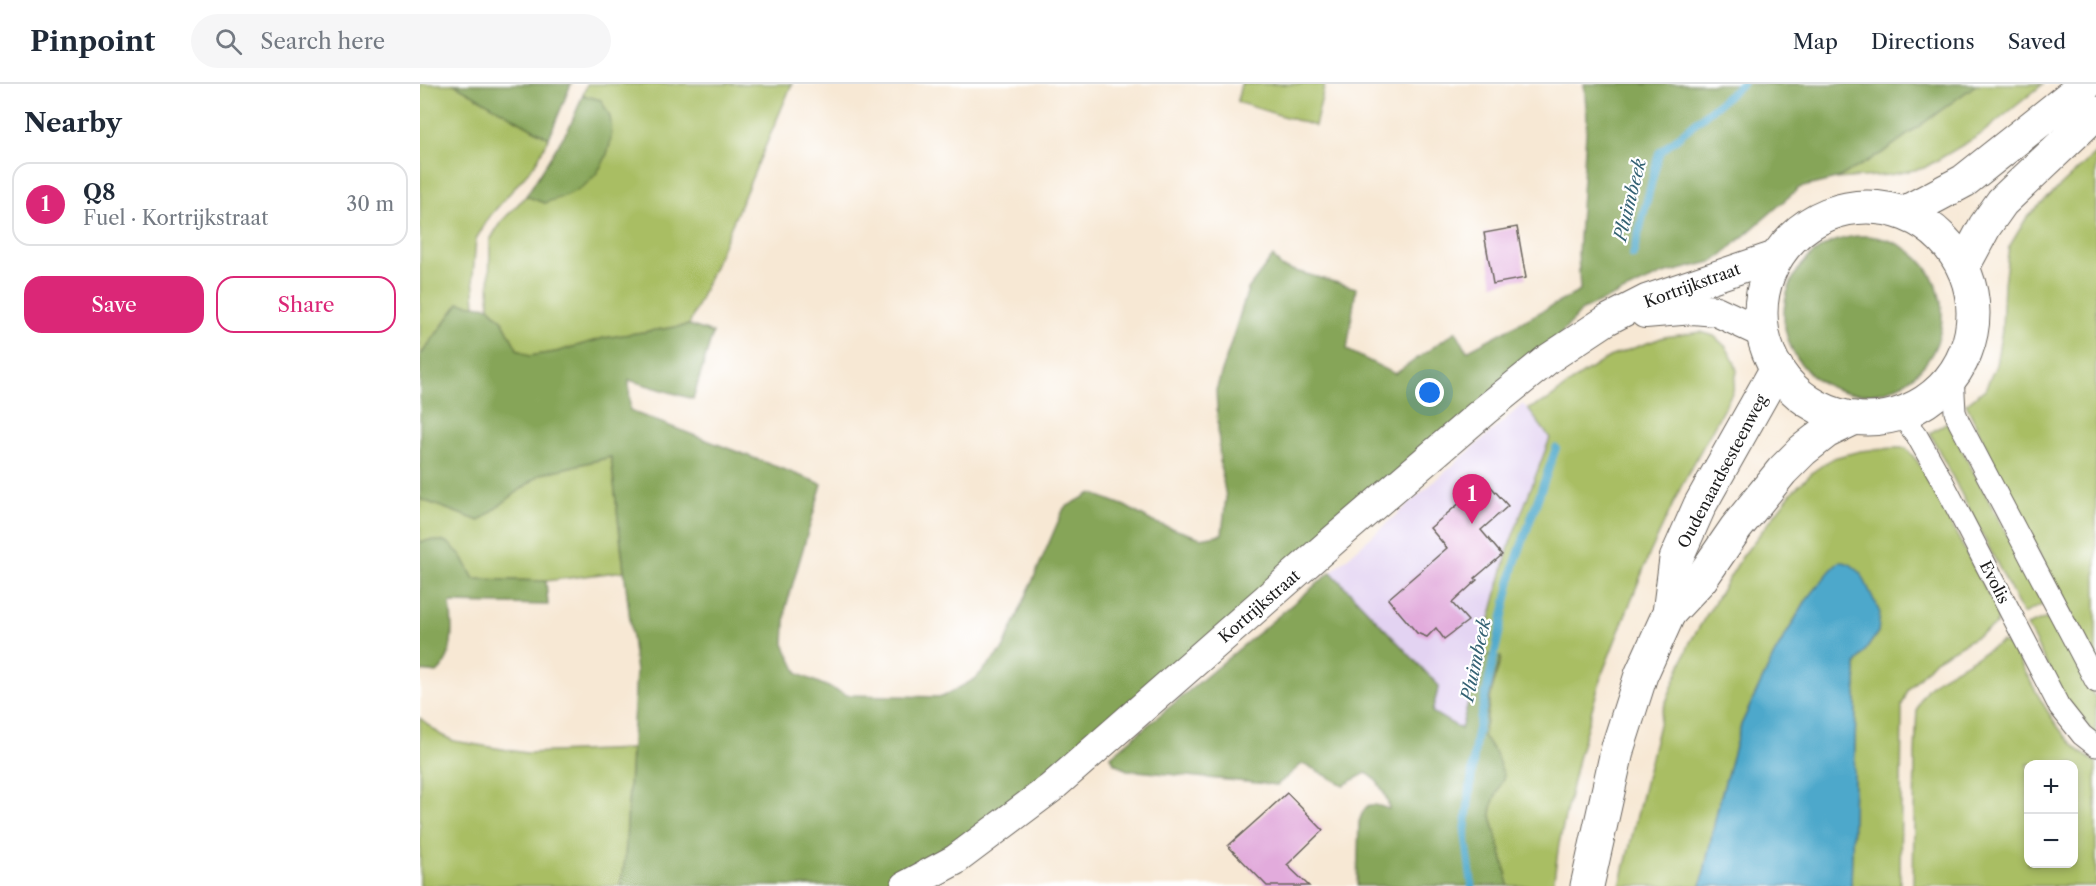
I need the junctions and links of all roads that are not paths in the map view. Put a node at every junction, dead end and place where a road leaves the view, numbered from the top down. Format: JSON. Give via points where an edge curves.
{"nodes":[{"id":1,"x":2086,"y":84,"type":"edge"},
{"id":2,"x":2096,"y":113,"type":"edge"},
{"id":3,"x":1904,"y":213,"type":"junction"},
{"id":4,"x":1779,"y":255,"type":"junction"},
{"id":5,"x":1963,"y":267,"type":"junction"},
{"id":6,"x":1607,"y":320,"type":"junction"},
{"id":7,"x":1763,"y":333,"type":"junction"},
{"id":8,"x":1776,"y":368,"type":"junction"},
{"id":9,"x":1953,"y":375,"type":"junction"},
{"id":10,"x":1899,"y":413,"type":"junction"},
{"id":11,"x":1855,"y":418,"type":"junction"},
{"id":12,"x":1669,"y":613,"type":"junction"},
{"id":13,"x":2096,"y":682,"type":"edge"},
{"id":14,"x":2096,"y":746,"type":"edge"},
{"id":15,"x":906,"y":886,"type":"edge"},
{"id":16,"x":1587,"y":886,"type":"edge"}],
"edges":[{"from":1,"to":3,"type":"main road","via":[[1964,181]]},
{"from":2,"to":5,"type":"main road","via":[[2002,202]]},
{"from":3,"to":4,"type":"main road","via":[[1876,207],[1848,209],[1821,218],[1797,233]]},
{"from":3,"to":5,"type":"main road","via":[[1928,225],[1948,244]]},
{"from":4,"to":6,"type":"main road","name":"Kortrijkstraat","via":[[1646,300]]},
{"from":4,"to":7,"type":"main road","via":[[1764,292]]},
{"from":5,"to":9,"type":"main road","via":[[1972,294],[1973,322],[1967,350]]},
{"from":6,"to":7,"type":"main road","name":"Kortrijkstraat","via":[[1693,309],[1716,311]]},
{"from":6,"to":15,"type":"main road","name":"Kortrijkstraat","via":[[1548,359],[1485,410],[1051,788],[955,860]]},
{"from":7,"to":8,"type":"main road"},
{"from":8,"to":11,"type":"main road","via":[[1810,402]]},
{"from":8,"to":12,"type":"main road","name":"Oudenaardsesteenweg","via":[[1701,505],[1676,560]]},
{"from":9,"to":10,"type":"main road","via":[[1935,395]]},
{"from":9,"to":13,"type":"street","via":[[1959,422]]},
{"from":10,"to":11,"type":"main road","via":[[1885,418]]},
{"from":10,"to":14,"type":"street","name":"Evolis","via":[[1943,482],[2059,706]]},
{"from":11,"to":12,"type":"main road","name":"Oudenaardsesteenweg","via":[[1826,432],[1782,471],[1701,579]]},
{"from":12,"to":16,"type":"main road","name":"Oudenaardsesteenweg","via":[[1641,675],[1618,747]]}]}
